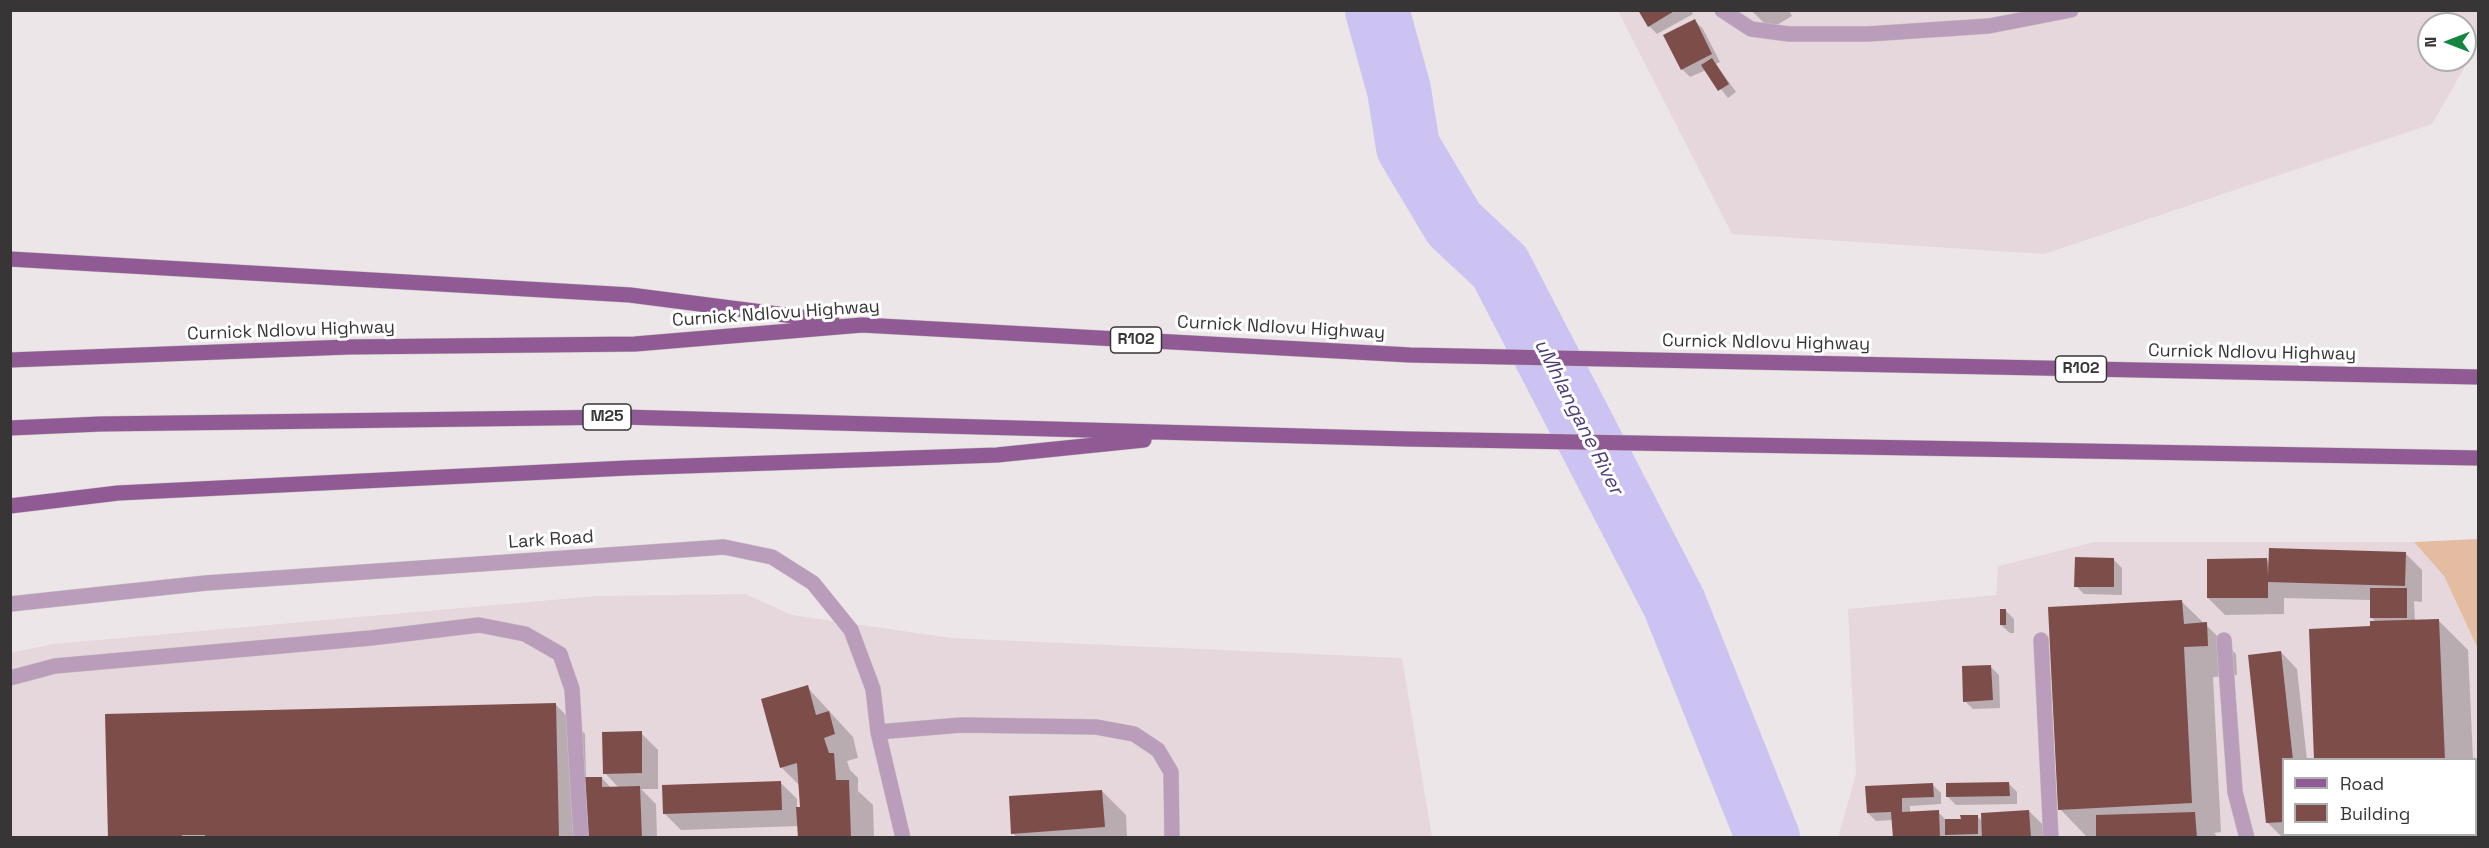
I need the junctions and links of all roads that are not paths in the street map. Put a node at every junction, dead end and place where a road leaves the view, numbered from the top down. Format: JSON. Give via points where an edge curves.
{"nodes":[{"id":1,"x":1722,"y":10,"type":"edge"},
{"id":2,"x":2071,"y":10,"type":"edge"},
{"id":3,"x":10,"y":259,"type":"edge"},
{"id":4,"x":862,"y":325,"type":"junction"},
{"id":5,"x":10,"y":360,"type":"edge"},
{"id":6,"x":2478,"y":377,"type":"edge"},
{"id":7,"x":10,"y":428,"type":"edge"},
{"id":8,"x":1204,"y":434,"type":"junction"},
{"id":9,"x":2478,"y":458,"type":"edge"},
{"id":10,"x":10,"y":506,"type":"edge"},
{"id":11,"x":10,"y":604,"type":"edge"},
{"id":12,"x":2041,"y":639,"type":"dead end"},
{"id":13,"x":2224,"y":639,"type":"dead end"},
{"id":14,"x":10,"y":678,"type":"edge"},
{"id":15,"x":878,"y":732,"type":"junction"},
{"id":16,"x":581,"y":837,"type":"edge"},
{"id":17,"x":903,"y":837,"type":"edge"},
{"id":18,"x":1172,"y":837,"type":"edge"},
{"id":19,"x":2051,"y":837,"type":"edge"},
{"id":20,"x":2247,"y":837,"type":"edge"}],
"edges":[{"from":1,"to":2,"type":"lane","via":[[1750,29],[1868,34],[1989,27]]},
{"from":3,"to":4,"type":"main road","via":[[630,295]]},
{"from":4,"to":5,"type":"main road","name":"Curnick Ndlovu Highway","via":[[635,344],[348,347]]},
{"from":4,"to":6,"type":"main road","name":"Curnick Ndlovu Highway","number":"R102","via":[[1410,355]]},
{"from":7,"to":8,"type":"main road","number":"M25","via":[[623,417]]},
{"from":8,"to":9,"type":"main road"},
{"from":8,"to":10,"type":"main road","via":[[997,455],[118,493]]},
{"from":11,"to":15,"type":"lane","name":"Lark Road","via":[[206,583],[724,547],[772,558],[813,583],[850,630],[873,689]]},
{"from":12,"to":19,"type":"lane"},
{"from":13,"to":20,"type":"lane","via":[[2235,792]]},
{"from":14,"to":16,"type":"lane","via":[[55,666],[479,625],[525,634],[560,654],[572,689]]},
{"from":15,"to":17,"type":"lane","name":"Lark Road"},
{"from":15,"to":18,"type":"lane","via":[[961,725],[1096,727],[1134,734],[1158,750],[1171,772]]}]}
